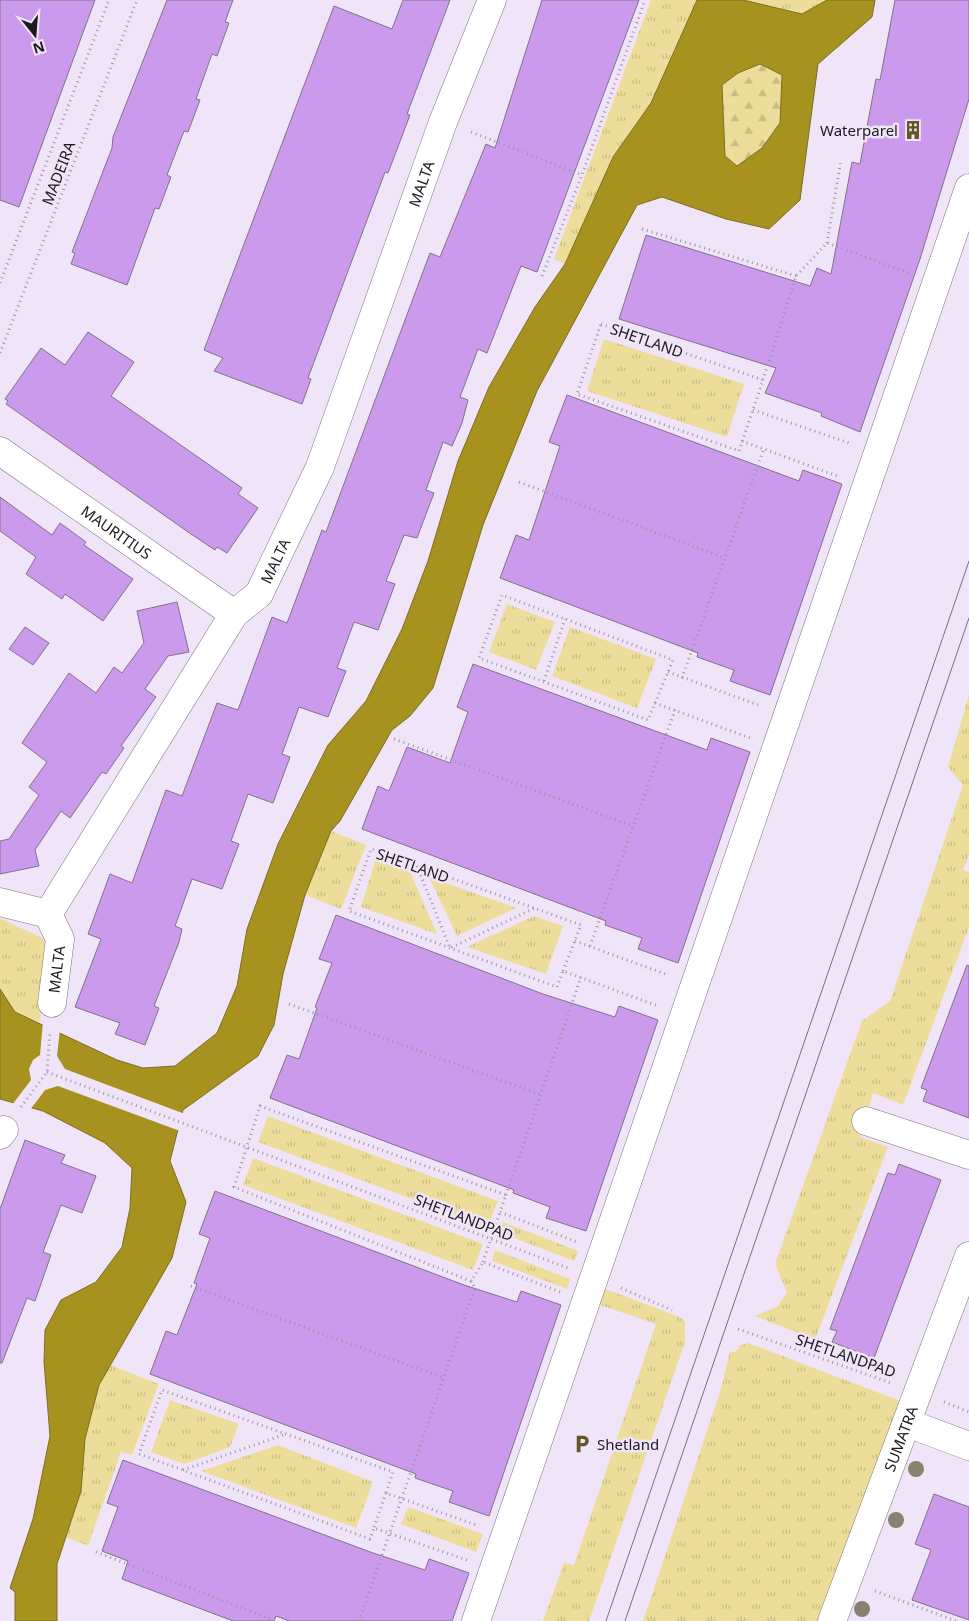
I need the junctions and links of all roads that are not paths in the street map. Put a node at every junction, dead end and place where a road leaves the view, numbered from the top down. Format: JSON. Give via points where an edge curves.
{"nodes":[{"id":1,"x":492,"y":0,"type":"edge"},
{"id":2,"x":969,"y":188,"type":"edge"},
{"id":3,"x":0,"y":450,"type":"edge"},
{"id":4,"x":234,"y":614,"type":"junction"},
{"id":5,"x":0,"y":902,"type":"edge"},
{"id":6,"x":48,"y":914,"type":"junction"},
{"id":7,"x":52,"y":1002,"type":"road end"},
{"id":8,"x":866,"y":1121,"type":"dead end"},
{"id":9,"x":969,"y":1155,"type":"edge"},
{"id":10,"x":969,"y":1256,"type":"edge"},
{"id":11,"x":907,"y":1423,"type":"junction"},
{"id":12,"x":969,"y":1446,"type":"edge"},
{"id":13,"x":476,"y":1621,"type":"edge"},
{"id":14,"x":832,"y":1621,"type":"edge"}],
"edges":[{"from":1,"to":4,"type":"street","name":"MALTA","via":[[443,122],[320,467],[259,594]]},
{"from":2,"to":13,"type":"street"},
{"from":3,"to":4,"type":"street","name":"MAURITIUS"},
{"from":4,"to":6,"type":"street","name":"MALTA"},
{"from":5,"to":6,"type":"street"},
{"from":6,"to":7,"type":"street","name":"MALTA","via":[[60,939]]},
{"from":8,"to":9,"type":"street"},
{"from":10,"to":11,"type":"street","name":"SUMATRA"},
{"from":11,"to":12,"type":"street"},
{"from":11,"to":14,"type":"street","name":"SUMATRA"}]}
